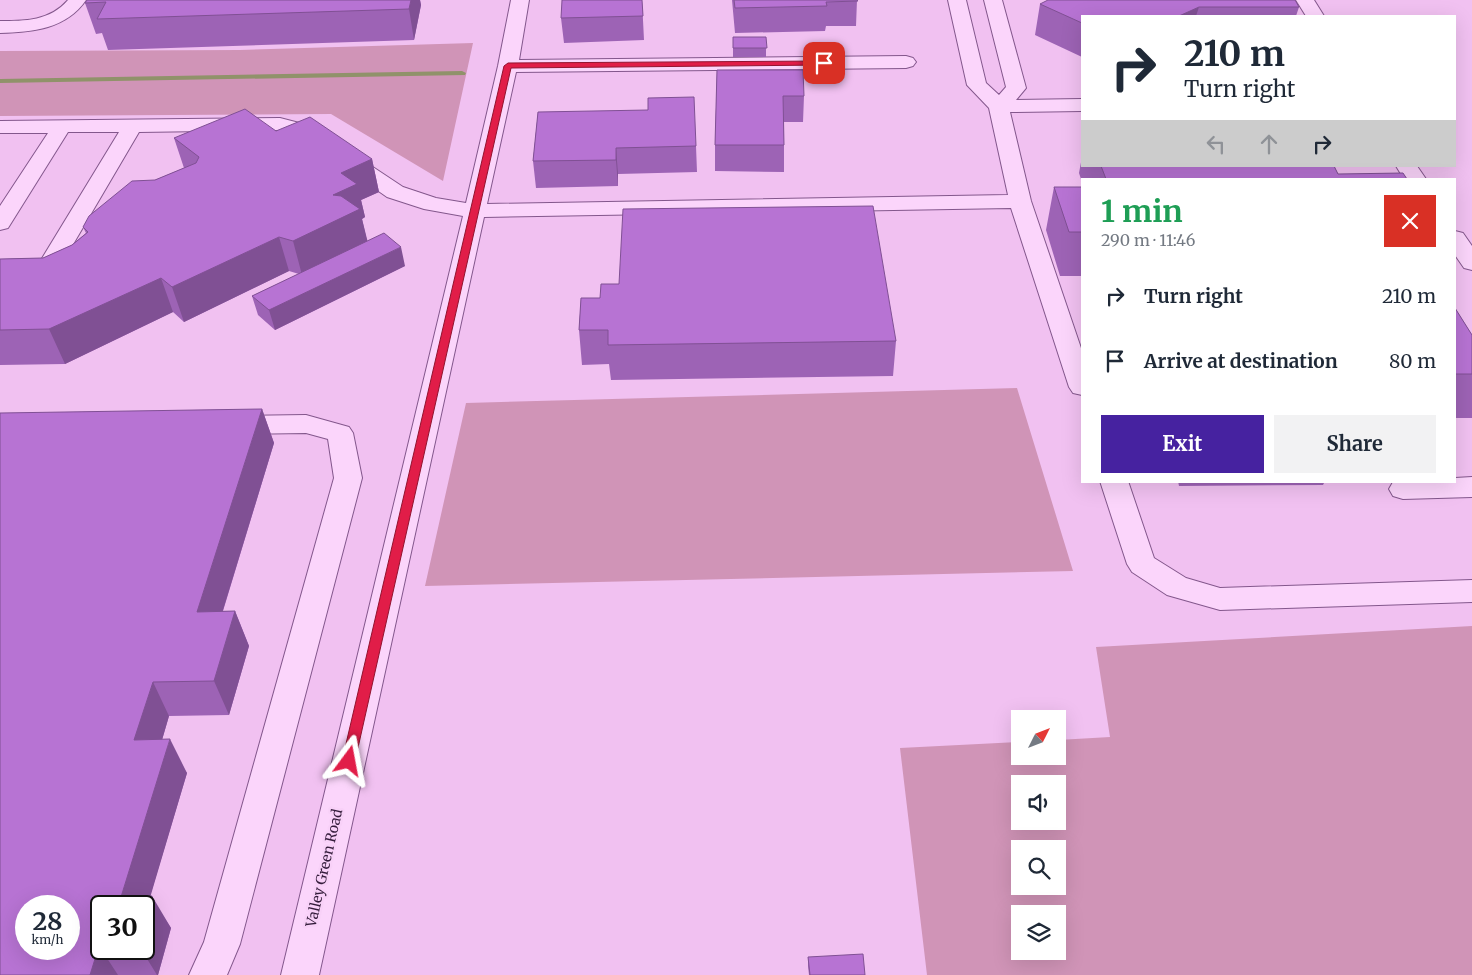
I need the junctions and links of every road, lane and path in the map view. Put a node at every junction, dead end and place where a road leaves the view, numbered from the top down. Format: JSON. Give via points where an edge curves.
{"nodes":[{"id":1,"x":77,"y":0,"type":"edge"},
{"id":2,"x":520,"y":0,"type":"edge"},
{"id":3,"x":957,"y":0,"type":"edge"},
{"id":4,"x":993,"y":0,"type":"edge"},
{"id":5,"x":1305,"y":0,"type":"edge"},
{"id":6,"x":1314,"y":15,"type":"edge"},
{"id":7,"x":0,"y":27,"type":"edge"},
{"id":8,"x":906,"y":62,"type":"dead end"},
{"id":9,"x":508,"y":66,"type":"junction"},
{"id":10,"x":1081,"y":105,"type":"edge"},
{"id":11,"x":999,"y":106,"type":"junction"},
{"id":12,"x":133,"y":125,"type":"junction"},
{"id":13,"x":62,"y":126,"type":"junction"},
{"id":14,"x":0,"y":127,"type":"edge"},
{"id":15,"x":1407,"y":167,"type":"edge"},
{"id":16,"x":1414,"y":178,"type":"edge"},
{"id":17,"x":1020,"y":201,"type":"junction"},
{"id":18,"x":475,"y":211,"type":"junction"},
{"id":19,"x":0,"y":223,"type":"edge"},
{"id":20,"x":1456,"y":239,"type":"edge"},
{"id":21,"x":1472,"y":263,"type":"edge"},
{"id":22,"x":0,"y":275,"type":"edge"},
{"id":23,"x":1081,"y":384,"type":"edge"},
{"id":24,"x":208,"y":425,"type":"edge"},
{"id":25,"x":1115,"y":483,"type":"edge"},
{"id":26,"x":1472,"y":487,"type":"edge"},
{"id":27,"x":1403,"y":489,"type":"dead end"},
{"id":28,"x":1472,"y":591,"type":"edge"},
{"id":29,"x":208,"y":975,"type":"edge"},
{"id":30,"x":300,"y":975,"type":"edge"}],
"edges":[{"from":1,"to":7,"type":"street","via":[[70,11],[50,21],[32,27]]},
{"from":2,"to":9,"type":"street","name":"Valley Green Road"},
{"from":3,"to":11,"type":"street","via":[[977,86]]},
{"from":4,"to":11,"type":"street","via":[[1016,88]]},
{"from":5,"to":6,"type":"street"},
{"from":8,"to":9,"type":"street"},
{"from":9,"to":18,"type":"street","name":"Valley Green Road"},
{"from":10,"to":11,"type":"street"},
{"from":11,"to":17,"type":"street"},
{"from":12,"to":13,"type":"street"},
{"from":12,"to":18,"type":"street","via":[[280,124],[304,130],[395,192],[432,204]]},
{"from":12,"to":22,"type":"street","via":[[50,265],[16,275]]},
{"from":13,"to":14,"type":"street"},
{"from":13,"to":19,"type":"street"},
{"from":15,"to":16,"type":"street"},
{"from":17,"to":18,"type":"street"},
{"from":17,"to":23,"type":"street"},
{"from":18,"to":30,"type":"street","name":"Valley Green Road"},
{"from":20,"to":21,"type":"street"},
{"from":24,"to":29,"type":"street","via":[[306,424],[340,433],[348,478],[222,944]]},
{"from":25,"to":28,"type":"street","via":[[1142,564],[1177,587],[1220,599]]},
{"from":26,"to":27,"type":"street"}]}
